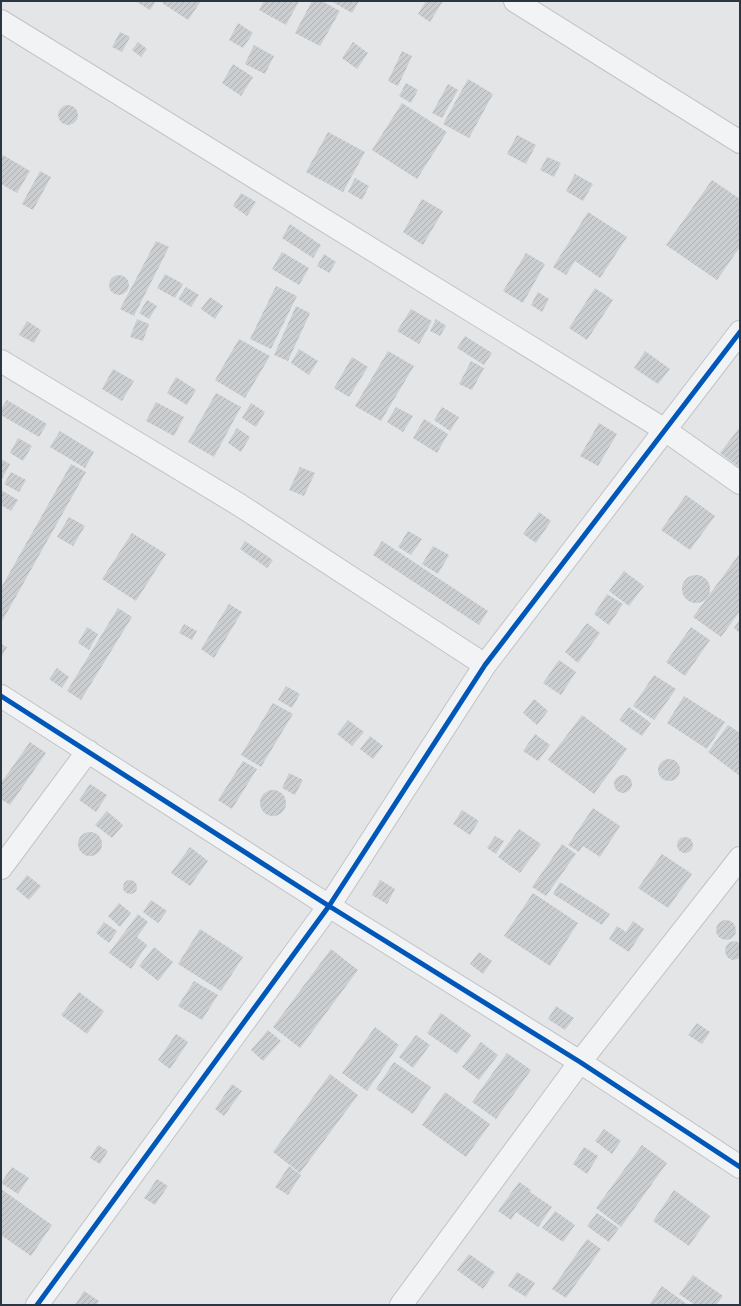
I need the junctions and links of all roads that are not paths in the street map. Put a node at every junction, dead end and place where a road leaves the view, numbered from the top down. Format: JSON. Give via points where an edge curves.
{"nodes":[{"id":1,"x":515,"y":1,"type":"edge"},
{"id":2,"x":1,"y":21,"type":"edge"},
{"id":3,"x":740,"y":142,"type":"edge"},
{"id":4,"x":740,"y":332,"type":"edge"},
{"id":5,"x":1,"y":361,"type":"edge"},
{"id":6,"x":665,"y":430,"type":"junction"},
{"id":7,"x":740,"y":483,"type":"edge"},
{"id":8,"x":484,"y":665,"type":"junction"},
{"id":9,"x":1,"y":696,"type":"edge"},
{"id":10,"x":88,"y":751,"type":"junction"},
{"id":11,"x":740,"y":858,"type":"edge"},
{"id":12,"x":1,"y":868,"type":"edge"},
{"id":13,"x":329,"y":906,"type":"junction"},
{"id":14,"x":580,"y":1062,"type":"junction"},
{"id":15,"x":740,"y":1167,"type":"edge"},
{"id":16,"x":37,"y":1305,"type":"edge"},
{"id":17,"x":401,"y":1305,"type":"edge"}],
"edges":[{"from":1,"to":3,"type":"street"},
{"from":2,"to":6,"type":"street"},
{"from":4,"to":6,"type":"street"},
{"from":5,"to":8,"type":"street","via":[[238,504]]},
{"from":6,"to":7,"type":"street"},
{"from":6,"to":8,"type":"street"},
{"from":8,"to":13,"type":"street"},
{"from":9,"to":10,"type":"street"},
{"from":10,"to":12,"type":"street"},
{"from":10,"to":13,"type":"street"},
{"from":11,"to":14,"type":"street"},
{"from":13,"to":14,"type":"street"},
{"from":13,"to":16,"type":"street"},
{"from":14,"to":15,"type":"street"},
{"from":14,"to":17,"type":"street"}]}
